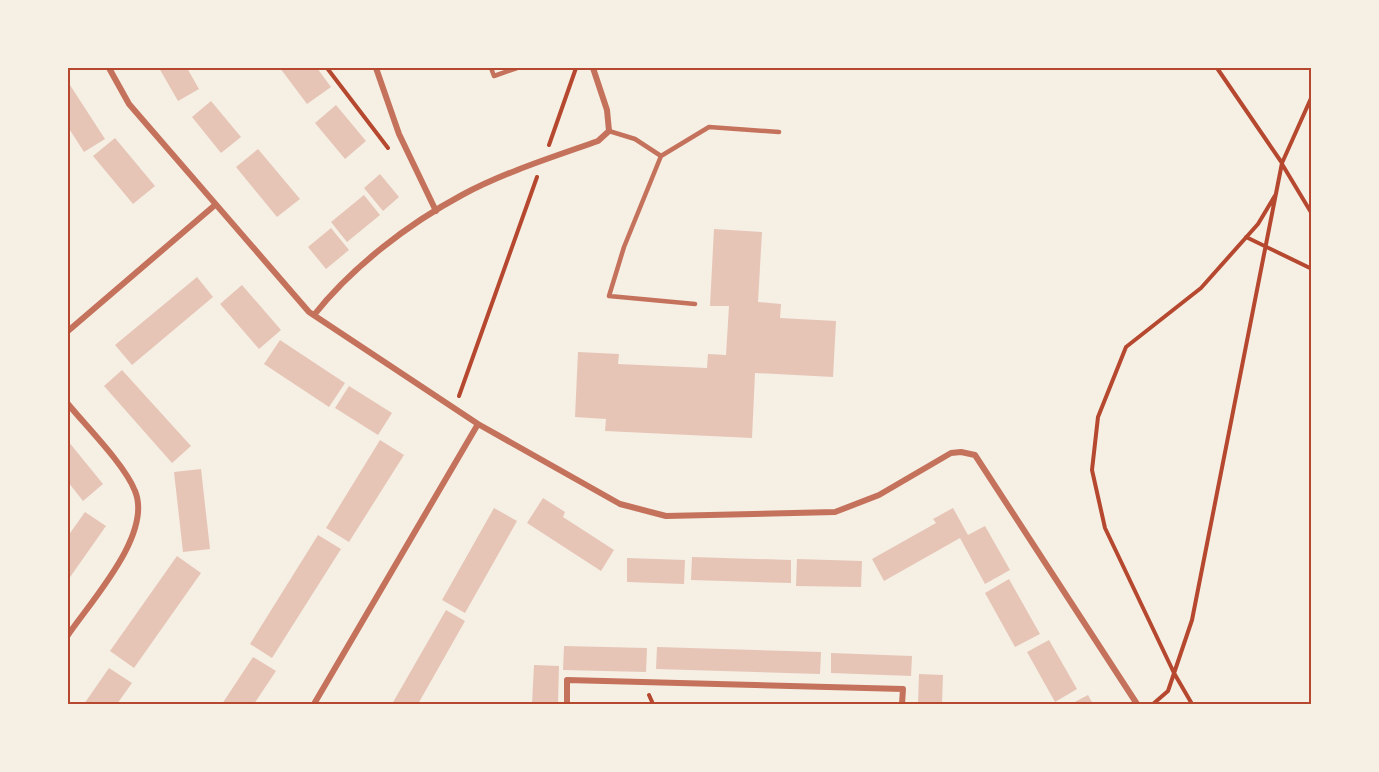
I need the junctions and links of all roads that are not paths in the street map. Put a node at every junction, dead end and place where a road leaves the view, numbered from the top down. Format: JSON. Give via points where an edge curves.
{"nodes":[{"id":1,"x":110,"y":68,"type":"edge"},
{"id":2,"x":376,"y":68,"type":"edge"},
{"id":3,"x":491,"y":68,"type":"edge"},
{"id":4,"x":517,"y":68,"type":"edge"},
{"id":5,"x":592,"y":68,"type":"edge"},
{"id":6,"x":609,"y":130,"type":"junction"},
{"id":7,"x":779,"y":132,"type":"dead end"},
{"id":8,"x":662,"y":156,"type":"junction"},
{"id":9,"x":215,"y":206,"type":"junction"},
{"id":10,"x":436,"y":212,"type":"junction"},
{"id":11,"x":695,"y":304,"type":"dead end"},
{"id":12,"x":314,"y":315,"type":"junction"},
{"id":13,"x":68,"y":331,"type":"edge"},
{"id":14,"x":68,"y":404,"type":"edge"},
{"id":15,"x":478,"y":424,"type":"junction"},
{"id":16,"x":68,"y":635,"type":"edge"},
{"id":17,"x":314,"y":705,"type":"edge"},
{"id":18,"x":567,"y":705,"type":"edge"},
{"id":19,"x":902,"y":705,"type":"edge"},
{"id":20,"x":1137,"y":705,"type":"edge"}],
"edges":[{"from":1,"to":9,"type":"street","via":[[129,104]]},
{"from":2,"to":10,"type":"street","via":[[399,134]]},
{"from":3,"to":4,"type":"lane","via":[[494,76]]},
{"from":5,"to":6,"type":"street","via":[[608,110]]},
{"from":6,"to":8,"type":"lane","via":[[635,138]]},
{"from":6,"to":10,"type":"street","via":[[598,141],[463,194]]},
{"from":7,"to":8,"type":"lane","via":[[709,127]]},
{"from":8,"to":11,"type":"lane","via":[[624,246],[609,296]]},
{"from":9,"to":12,"type":"street"},
{"from":9,"to":13,"type":"street"},
{"from":10,"to":12,"type":"street","via":[[364,264]]},
{"from":12,"to":15,"type":"street"},
{"from":14,"to":16,"type":"street","via":[[136,491],[138,521],[131,543]]},
{"from":15,"to":17,"type":"street"},
{"from":15,"to":20,"type":"street","via":[[621,504],[666,516],[835,512],[879,495],[951,453],[970,453],[978,458]]},
{"from":18,"to":19,"type":"street","via":[[567,680],[903,689]]}]}
